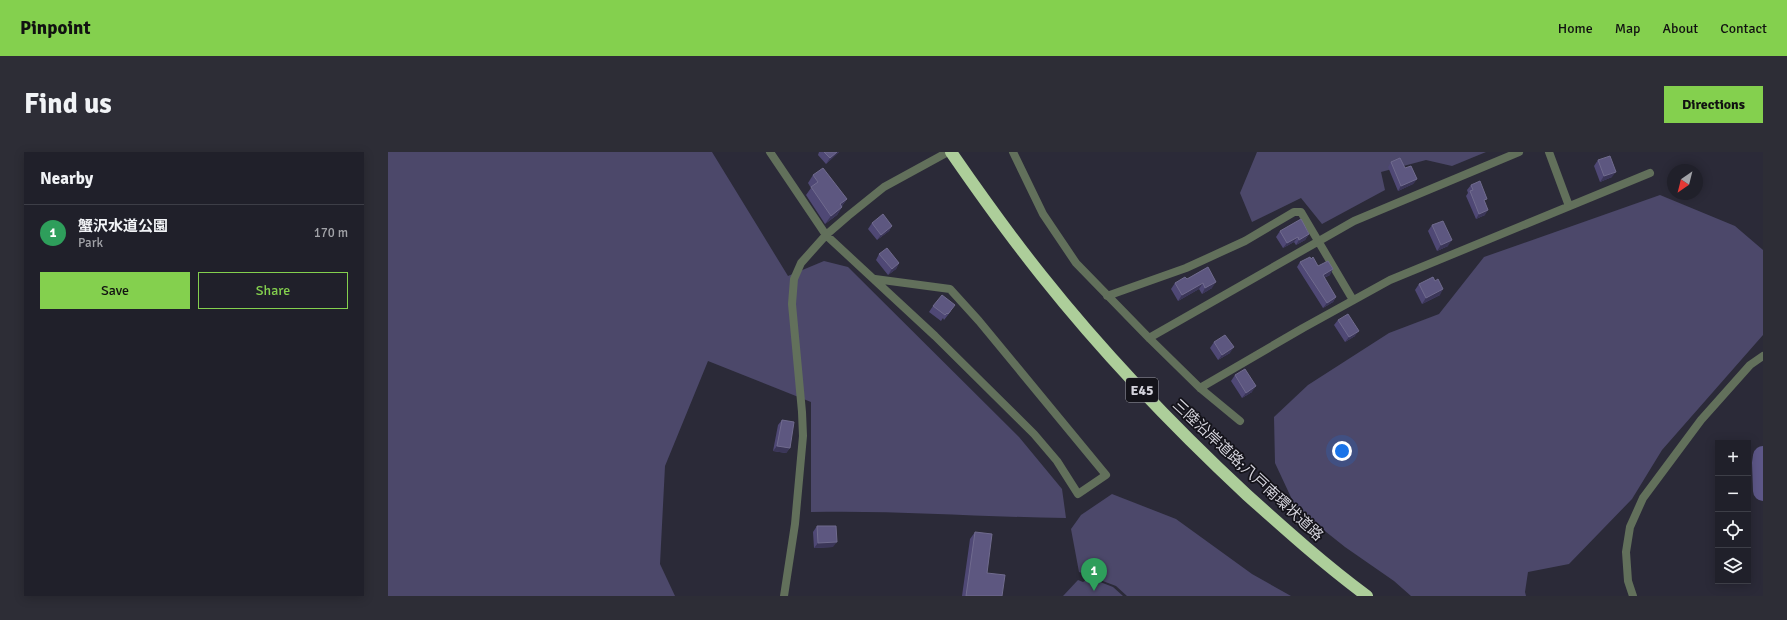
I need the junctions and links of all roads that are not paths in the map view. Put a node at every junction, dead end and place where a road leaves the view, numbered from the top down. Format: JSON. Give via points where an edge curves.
{"nodes":[{"id":1,"x":770,"y":152,"type":"edge"},
{"id":2,"x":948,"y":152,"type":"edge"},
{"id":3,"x":951,"y":152,"type":"edge"},
{"id":4,"x":1013,"y":152,"type":"edge"},
{"id":5,"x":1519,"y":152,"type":"edge"},
{"id":6,"x":1549,"y":152,"type":"edge"},
{"id":7,"x":1650,"y":173,"type":"dead end"},
{"id":8,"x":1570,"y":206,"type":"junction"},
{"id":9,"x":826,"y":235,"type":"junction"},
{"id":10,"x":1317,"y":241,"type":"junction"},
{"id":11,"x":874,"y":279,"type":"junction"},
{"id":12,"x":1106,"y":296,"type":"junction"},
{"id":13,"x":1353,"y":300,"type":"junction"},
{"id":14,"x":1148,"y":338,"type":"junction"},
{"id":15,"x":1763,"y":356,"type":"edge"},
{"id":16,"x":1200,"y":388,"type":"junction"},
{"id":17,"x":1240,"y":421,"type":"dead end"},
{"id":18,"x":784,"y":596,"type":"edge"},
{"id":19,"x":1367,"y":596,"type":"edge"},
{"id":20,"x":1633,"y":596,"type":"edge"}],
"edges":[{"from":1,"to":9,"type":"street"},
{"from":2,"to":9,"type":"street","via":[[884,187]]},
{"from":3,"to":19,"type":"highway","name":"三陸沿岸道路;八戸南環状道路","number":"E45","via":[[1042,276],[1153,402],[1210,460],[1272,517]]},
{"from":4,"to":12,"type":"street","via":[[1043,214],[1076,263]]},
{"from":5,"to":10,"type":"street","via":[[1354,221]]},
{"from":6,"to":8,"type":"street"},
{"from":7,"to":8,"type":"street"},
{"from":8,"to":13,"type":"street","via":[[1390,280]]},
{"from":9,"to":11,"type":"street"},
{"from":9,"to":18,"type":"street","via":[[801,263],[794,279],[792,304],[803,436],[795,524]]},
{"from":10,"to":12,"type":"street","via":[[1301,212],[1294,212],[1245,241],[1186,268]]},
{"from":10,"to":13,"type":"street"},
{"from":10,"to":14,"type":"street"},
{"from":11,"to":11,"type":"street","via":[[950,289],[980,321],[1106,475],[1078,494],[1034,434]]},
{"from":12,"to":14,"type":"street"},
{"from":13,"to":16,"type":"street"},
{"from":14,"to":16,"type":"street"},
{"from":15,"to":20,"type":"street","via":[[1750,365],[1701,420],[1643,498],[1630,527],[1626,552],[1628,581]]},
{"from":16,"to":17,"type":"street"}]}
